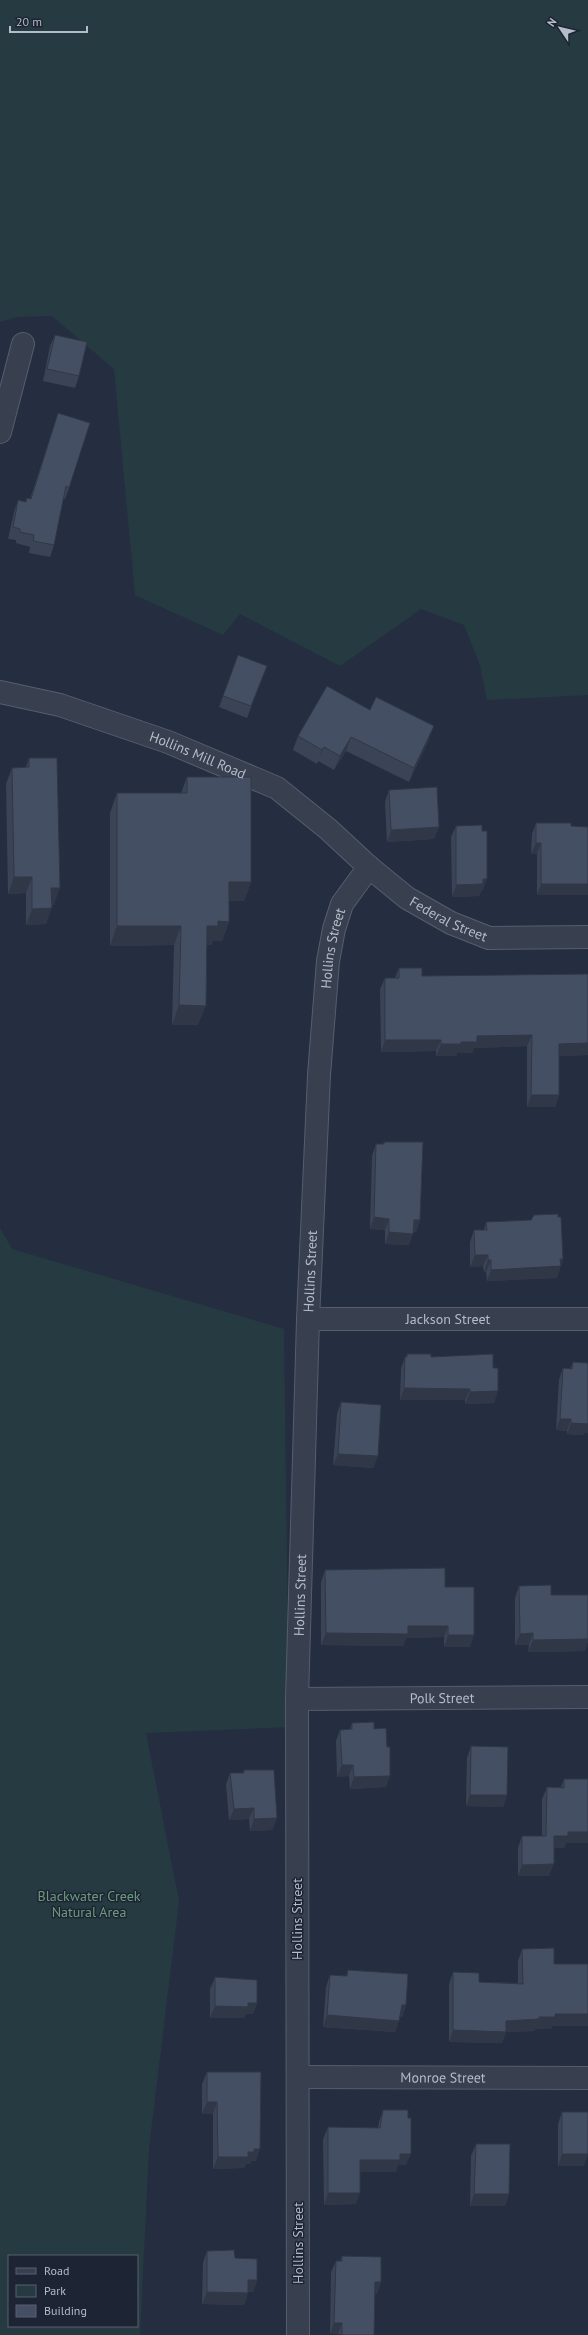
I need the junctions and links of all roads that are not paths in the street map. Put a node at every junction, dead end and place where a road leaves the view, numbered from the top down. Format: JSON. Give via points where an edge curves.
{"nodes":[{"id":1,"x":23,"y":344,"type":"dead end"},
{"id":2,"x":0,"y":432,"type":"edge"},
{"id":3,"x":0,"y":692,"type":"edge"},
{"id":4,"x":369,"y":867,"type":"junction"},
{"id":5,"x":588,"y":937,"type":"edge"},
{"id":6,"x":308,"y":1319,"type":"junction"},
{"id":7,"x":588,"y":1319,"type":"edge"},
{"id":8,"x":588,"y":1697,"type":"edge"},
{"id":9,"x":297,"y":1699,"type":"junction"},
{"id":10,"x":298,"y":2077,"type":"junction"},
{"id":11,"x":588,"y":2078,"type":"edge"},
{"id":12,"x":298,"y":2335,"type":"edge"}],
"edges":[{"from":1,"to":2,"type":"street"},
{"from":3,"to":4,"type":"street","name":"Hollins Mill Road","via":[[60,705],[168,742],[277,788],[328,829]]},
{"from":4,"to":5,"type":"street","name":"Federal Street","via":[[407,898],[451,923],[489,938]]},
{"from":4,"to":6,"type":"street","name":"Hollins Street","via":[[342,904],[328,961],[319,1075]]},
{"from":6,"to":7,"type":"street","name":"Jackson Street"},
{"from":6,"to":9,"type":"street","name":"Hollins Street"},
{"from":8,"to":9,"type":"street","name":"Polk Street"},
{"from":9,"to":10,"type":"street","name":"Hollins Street"},
{"from":10,"to":11,"type":"street","name":"Monroe Street"},
{"from":10,"to":12,"type":"street","name":"Hollins Street"}]}
